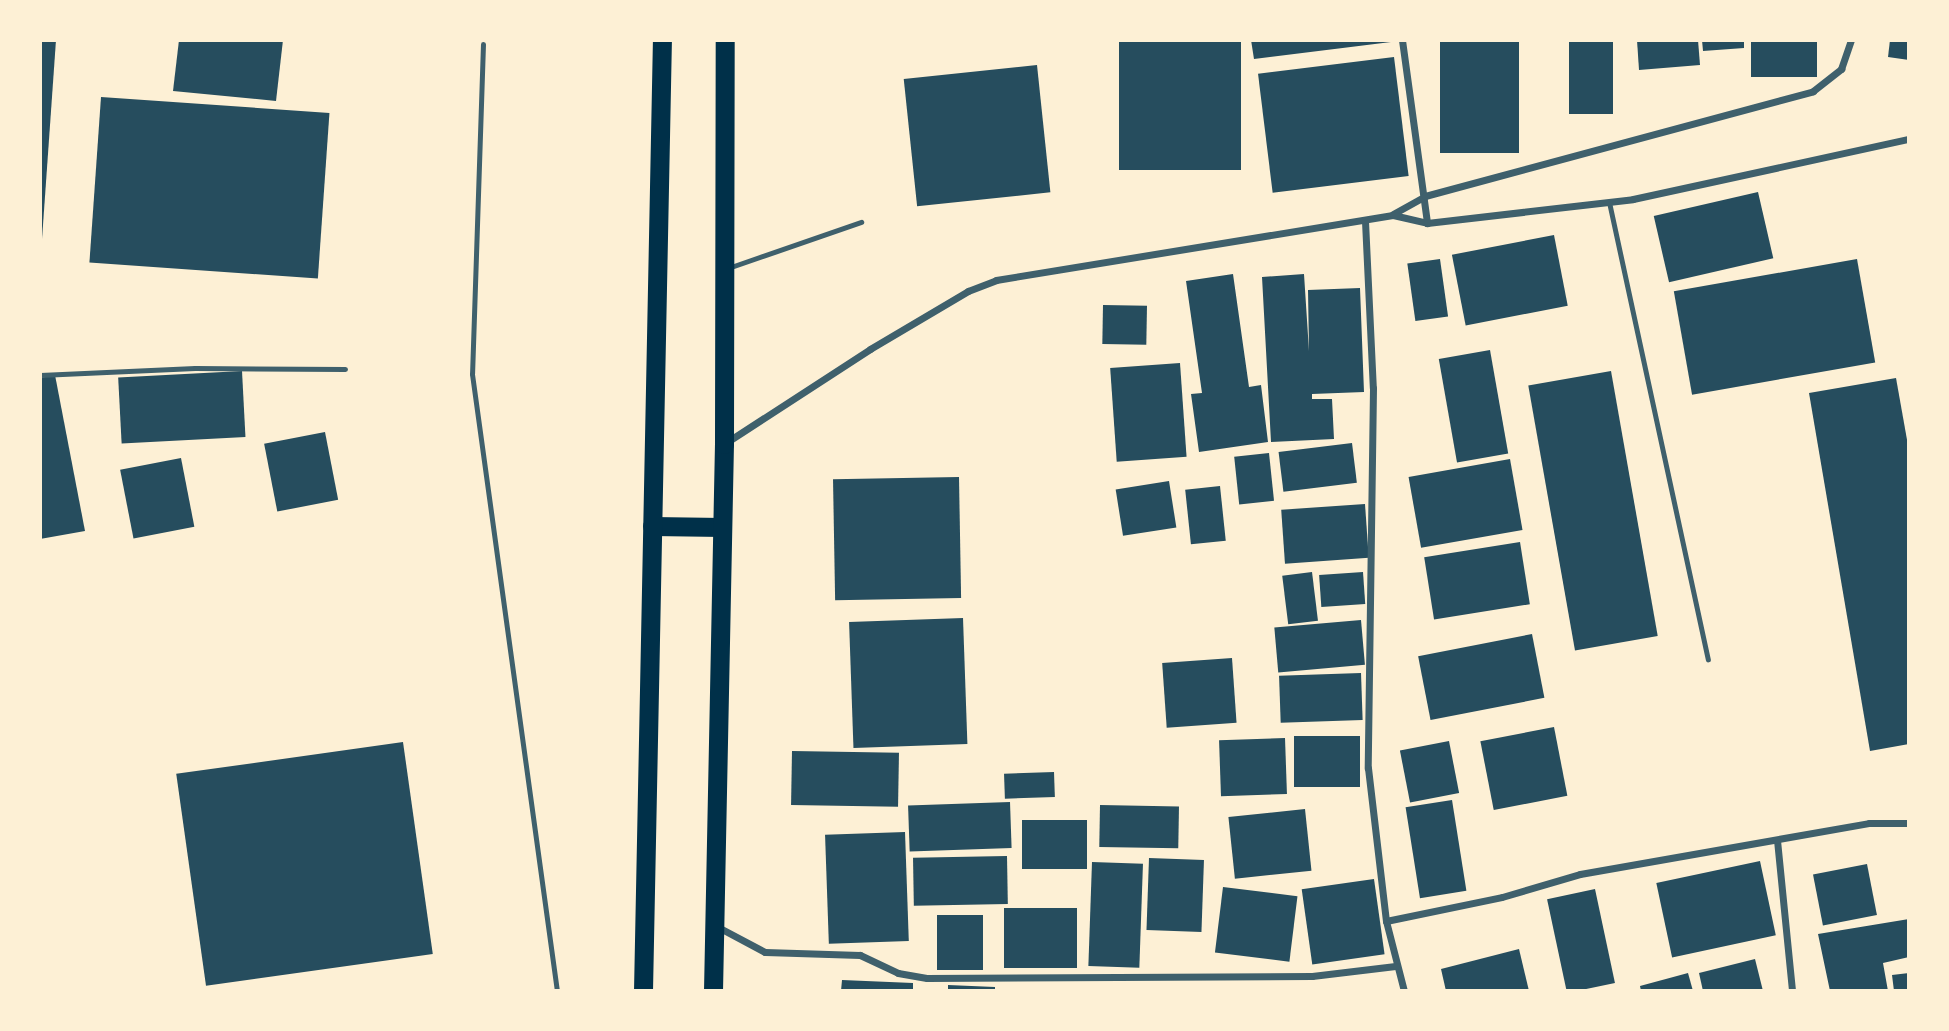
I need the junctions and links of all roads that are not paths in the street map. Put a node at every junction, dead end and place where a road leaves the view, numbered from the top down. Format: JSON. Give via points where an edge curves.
{"nodes":[{"id":1,"x":662,"y":40,"type":"edge"},
{"id":2,"x":725,"y":40,"type":"edge"},
{"id":3,"x":1402,"y":40,"type":"edge"},
{"id":4,"x":1851,"y":40,"type":"edge"},
{"id":5,"x":483,"y":44,"type":"dead end"},
{"id":6,"x":1909,"y":139,"type":"edge"},
{"id":7,"x":1425,"y":196,"type":"junction"},
{"id":8,"x":1609,"y":202,"type":"junction"},
{"id":9,"x":1393,"y":215,"type":"junction"},
{"id":10,"x":1365,"y":221,"type":"junction"},
{"id":11,"x":861,"y":222,"type":"dead end"},
{"id":12,"x":1427,"y":223,"type":"junction"},
{"id":13,"x":724,"y":269,"type":"junction"},
{"id":14,"x":345,"y":369,"type":"dead end"},
{"id":15,"x":40,"y":375,"type":"edge"},
{"id":16,"x":724,"y":444,"type":"junction"},
{"id":17,"x":652,"y":526,"type":"junction"},
{"id":18,"x":722,"y":527,"type":"junction"},
{"id":19,"x":1708,"y":659,"type":"dead end"},
{"id":20,"x":1909,"y":823,"type":"edge"},
{"id":21,"x":1777,"y":840,"type":"junction"},
{"id":22,"x":1386,"y":921,"type":"junction"},
{"id":23,"x":713,"y":924,"type":"junction"},
{"id":24,"x":1395,"y":966,"type":"junction"},
{"id":25,"x":557,"y":991,"type":"edge"},
{"id":26,"x":643,"y":991,"type":"edge"},
{"id":27,"x":713,"y":991,"type":"edge"},
{"id":28,"x":1404,"y":991,"type":"edge"},
{"id":29,"x":1792,"y":991,"type":"edge"}],
"edges":[{"from":1,"to":17,"type":"highway"},
{"from":2,"to":13,"type":"highway"},
{"from":3,"to":7,"type":"street"},
{"from":4,"to":7,"type":"street","via":[[1841,69],[1813,90]]},
{"from":5,"to":25,"type":"lane","via":[[472,374]]},
{"from":6,"to":8,"type":"street"},
{"from":7,"to":9,"type":"street"},
{"from":7,"to":12,"type":"street"},
{"from":8,"to":12,"type":"street"},
{"from":8,"to":19,"type":"lane"},
{"from":9,"to":10,"type":"street"},
{"from":9,"to":12,"type":"street"},
{"from":10,"to":16,"type":"street","via":[[996,280],[968,291],[870,349]]},
{"from":10,"to":22,"type":"street","via":[[1373,388],[1368,768]]},
{"from":11,"to":13,"type":"lane"},
{"from":13,"to":16,"type":"highway"},
{"from":14,"to":15,"type":"lane","via":[[195,368]]},
{"from":16,"to":18,"type":"highway"},
{"from":17,"to":18,"type":"highway"},
{"from":17,"to":26,"type":"highway"},
{"from":18,"to":23,"type":"highway"},
{"from":20,"to":21,"type":"street","via":[[1869,823]]},
{"from":21,"to":22,"type":"street","via":[[1580,874],[1502,897]]},
{"from":21,"to":29,"type":"street"},
{"from":22,"to":24,"type":"street"},
{"from":23,"to":24,"type":"street","via":[[765,952],[860,955],[898,974],[927,978],[1312,976]]},
{"from":23,"to":27,"type":"highway"},
{"from":24,"to":28,"type":"street"}]}
